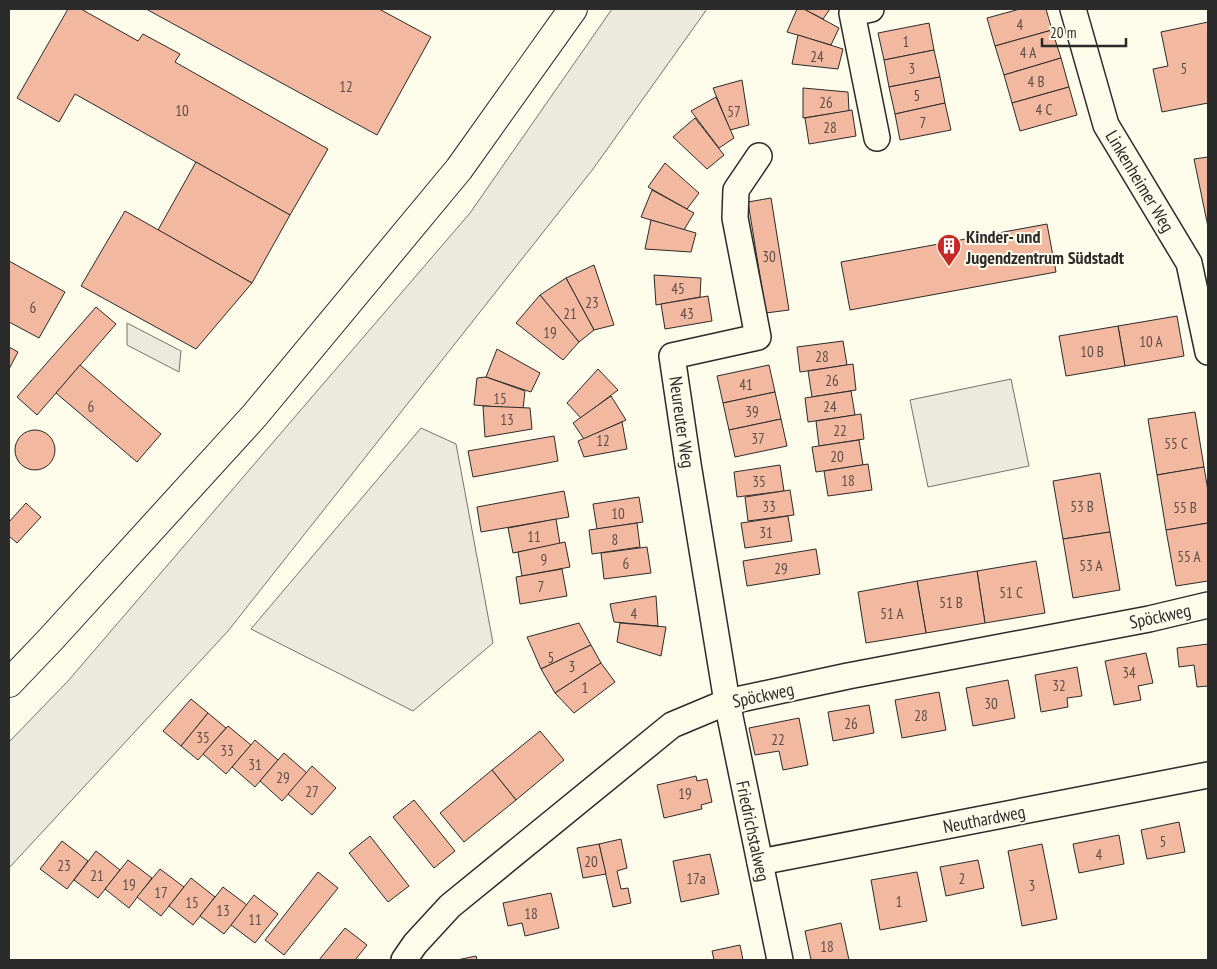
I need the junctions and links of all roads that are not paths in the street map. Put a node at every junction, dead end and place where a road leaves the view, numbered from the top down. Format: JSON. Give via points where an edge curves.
{"nodes":[{"id":1,"x":573,"y":9,"type":"edge"},
{"id":2,"x":872,"y":9,"type":"edge"},
{"id":3,"x":1073,"y":9,"type":"edge"},
{"id":4,"x":877,"y":138,"type":"dead end"},
{"id":5,"x":759,"y":156,"type":"dead end"},
{"id":6,"x":1208,"y":352,"type":"edge"},
{"id":7,"x":1208,"y":605,"type":"edge"},
{"id":8,"x":9,"y":683,"type":"edge"},
{"id":9,"x":727,"y":702,"type":"junction"},
{"id":10,"x":1208,"y":775,"type":"edge"},
{"id":11,"x":760,"y":862,"type":"junction"},
{"id":12,"x":404,"y":960,"type":"edge"},
{"id":13,"x":780,"y":960,"type":"edge"}],
"edges":[{"from":1,"to":8,"type":"main road","via":[[459,169],[255,415]]},
{"from":2,"to":4,"type":"street","via":[[852,13]]},
{"from":3,"to":6,"type":"street","name":"Linkenheimer Weg","via":[[1106,125],[1189,263]]},
{"from":5,"to":9,"type":"street","name":"Neureuter Weg","via":[[736,190],[734,218],[758,337],[672,356]]},
{"from":7,"to":9,"type":"street","name":"Spöckweg"},
{"from":9,"to":11,"type":"street","name":"Friedrichstalweg"},
{"from":9,"to":12,"type":"street","name":"Spöckweg","via":[[672,725],[450,906]]},
{"from":10,"to":11,"type":"street","name":"Neuthardweg"},
{"from":11,"to":13,"type":"street","name":"Friedrichstalweg"}]}
